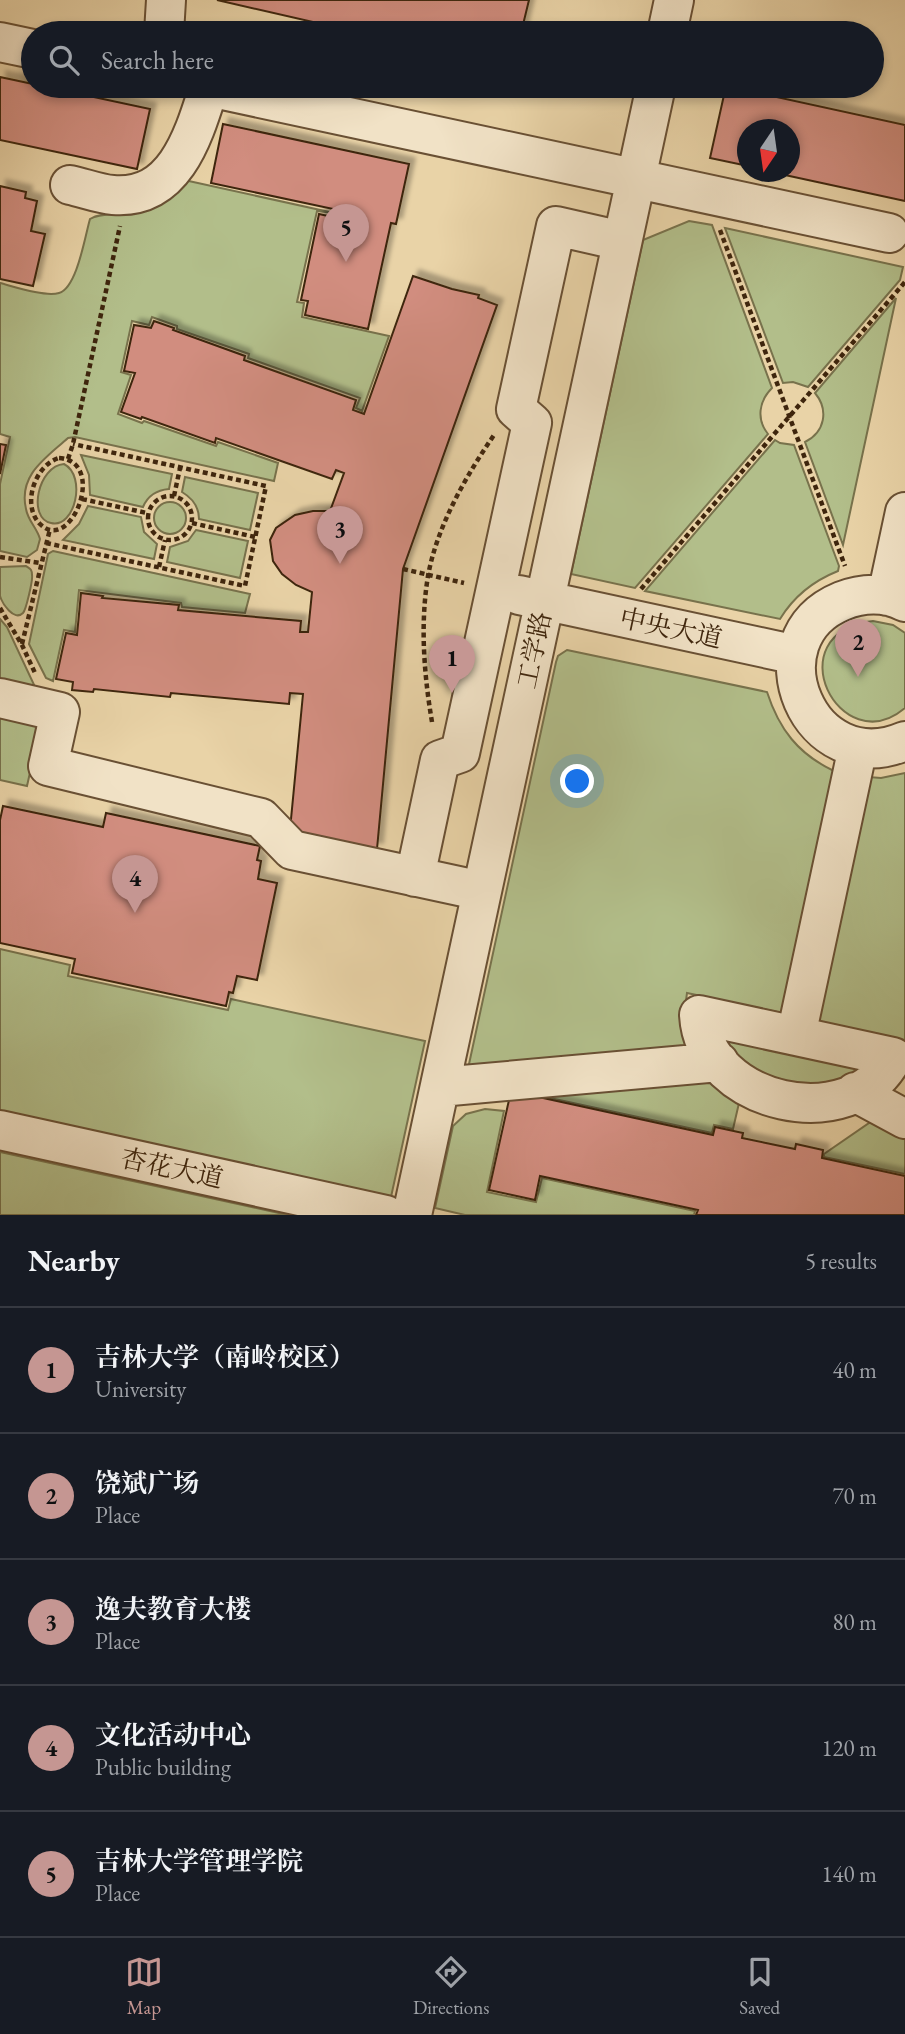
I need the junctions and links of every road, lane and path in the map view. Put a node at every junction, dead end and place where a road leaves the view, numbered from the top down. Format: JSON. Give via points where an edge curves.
{"nodes":[{"id":1,"x":166,"y":0,"type":"edge"},
{"id":2,"x":674,"y":0,"type":"edge"},
{"id":3,"x":165,"y":21,"type":"edge"},
{"id":4,"x":670,"y":21,"type":"edge"},
{"id":5,"x":0,"y":42,"type":"edge"},
{"id":6,"x":21,"y":46,"type":"edge"},
{"id":7,"x":204,"y":98,"type":"edge"},
{"id":8,"x":262,"y":98,"type":"edge"},
{"id":9,"x":653,"y":98,"type":"edge"},
{"id":10,"x":636,"y":179,"type":"junction"},
{"id":11,"x":70,"y":185,"type":"dead end"},
{"id":12,"x":127,"y":194,"type":"junction"},
{"id":13,"x":706,"y":194,"type":"junction"},
{"id":14,"x":889,"y":233,"type":"dead end"},
{"id":15,"x":622,"y":241,"type":"junction"},
{"id":16,"x":905,"y":282,"type":"edge"},
{"id":17,"x":516,"y":409,"type":"junction"},
{"id":18,"x":789,"y":417,"type":"junction"},
{"id":19,"x":73,"y":444,"type":"junction"},
{"id":20,"x":68,"y":458,"type":"junction"},
{"id":21,"x":180,"y":468,"type":"junction"},
{"id":22,"x":174,"y":496,"type":"junction"},
{"id":23,"x":82,"y":499,"type":"junction"},
{"id":24,"x":905,"y":512,"type":"edge"},
{"id":25,"x":147,"y":513,"type":"junction"},
{"id":26,"x":192,"y":523,"type":"junction"},
{"id":27,"x":50,"y":529,"type":"junction"},
{"id":28,"x":255,"y":537,"type":"junction"},
{"id":29,"x":165,"y":540,"type":"junction"},
{"id":30,"x":46,"y":543,"type":"junction"},
{"id":31,"x":0,"y":557,"type":"edge"},
{"id":32,"x":40,"y":563,"type":"junction"},
{"id":33,"x":159,"y":567,"type":"junction"},
{"id":34,"x":403,"y":569,"type":"dead end"},
{"id":35,"x":428,"y":575,"type":"junction"},
{"id":36,"x":474,"y":585,"type":"junction"},
{"id":37,"x":883,"y":598,"type":"edge"},
{"id":38,"x":545,"y":600,"type":"junction"},
{"id":39,"x":0,"y":608,"type":"edge"},
{"id":40,"x":617,"y":616,"type":"junction"},
{"id":41,"x":22,"y":645,"type":"junction"},
{"id":42,"x":797,"y":655,"type":"junction"},
{"id":43,"x":0,"y":698,"type":"edge"},
{"id":44,"x":60,"y":712,"type":"junction"},
{"id":45,"x":905,"y":741,"type":"edge"},
{"id":46,"x":858,"y":747,"type":"junction"},
{"id":47,"x":440,"y":760,"type":"junction"},
{"id":48,"x":415,"y":877,"type":"junction"},
{"id":49,"x":482,"y":891,"type":"junction"},
{"id":50,"x":796,"y":1036,"type":"junction"},
{"id":51,"x":719,"y":1062,"type":"junction"},
{"id":52,"x":440,"y":1087,"type":"junction"},
{"id":53,"x":855,"y":1092,"type":"junction"},
{"id":54,"x":905,"y":1119,"type":"edge"},
{"id":55,"x":0,"y":1130,"type":"edge"},
{"id":56,"x":386,"y":1215,"type":"edge"},
{"id":57,"x":412,"y":1215,"type":"edge"}],
"edges":[{"from":1,"to":3,"type":"lane"},
{"from":2,"to":4,"type":"lane"},
{"from":5,"to":6,"type":"lane"},
{"from":7,"to":12,"type":"lane","via":[[193,135],[176,166],[146,190]]},
{"from":8,"to":10,"type":"lane"},
{"from":9,"to":10,"type":"lane","name":"工学路"},
{"from":10,"to":13,"type":"lane"},
{"from":10,"to":15,"type":"lane","name":"工学路"},
{"from":11,"to":12,"type":"lane"},
{"from":12,"to":19,"type":"path"},
{"from":13,"to":14,"type":"lane"},
{"from":13,"to":18,"type":"path"},
{"from":15,"to":17,"type":"lane","via":[[555,226]]},
{"from":15,"to":38,"type":"lane","name":"工学路"},
{"from":16,"to":18,"type":"path"},
{"from":17,"to":35,"type":"path","via":[[467,477]]},
{"from":17,"to":36,"type":"lane","via":[[531,423]]},
{"from":18,"to":37,"type":"path"},
{"from":18,"to":40,"type":"path"},
{"from":19,"to":20,"type":"path"},
{"from":19,"to":21,"type":"path"},
{"from":20,"to":23,"type":"path","via":[[80,473]]},
{"from":20,"to":27,"type":"path","via":[[49,461],[33,488],[34,514]]},
{"from":21,"to":22,"type":"path"},
{"from":21,"to":28,"type":"path","via":[[266,486]]},
{"from":22,"to":25,"type":"path","via":[[156,500]]},
{"from":22,"to":26,"type":"path","via":[[190,507]]},
{"from":23,"to":25,"type":"path"},
{"from":23,"to":27,"type":"path","via":[[70,522]]},
{"from":24,"to":37,"type":"lane"},
{"from":25,"to":29,"type":"path","via":[[150,529]]},
{"from":26,"to":28,"type":"path"},
{"from":26,"to":29,"type":"path","via":[[184,536]]},
{"from":27,"to":30,"type":"path"},
{"from":28,"to":33,"type":"path","via":[[245,586]]},
{"from":29,"to":33,"type":"path"},
{"from":30,"to":32,"type":"path"},
{"from":30,"to":33,"type":"path"},
{"from":31,"to":32,"type":"path"},
{"from":32,"to":41,"type":"path"},
{"from":34,"to":35,"type":"path"},
{"from":35,"to":36,"type":"path"},
{"from":35,"to":47,"type":"path","via":[[426,669]]},
{"from":36,"to":38,"type":"lane","name":"中央大道"},
{"from":36,"to":47,"type":"lane","via":[[460,754]]},
{"from":37,"to":42,"type":"lane","via":[[836,604],[822,613],[803,638]]},
{"from":38,"to":40,"type":"lane","name":"中央大道"},
{"from":38,"to":49,"type":"lane","name":"工学路"},
{"from":39,"to":41,"type":"path"},
{"from":40,"to":42,"type":"lane","name":"中央大道"},
{"from":41,"to":44,"type":"path"},
{"from":42,"to":46,"type":"lane","via":[[797,685],[809,715],[832,737]]},
{"from":43,"to":44,"type":"lane"},
{"from":44,"to":48,"type":"lane","via":[[48,766],[261,818],[292,850]]},
{"from":45,"to":46,"type":"lane","via":[[879,748]]},
{"from":46,"to":50,"type":"lane"},
{"from":47,"to":48,"type":"lane"},
{"from":48,"to":49,"type":"lane"},
{"from":49,"to":52,"type":"lane","name":"工学路"},
{"from":50,"to":51,"type":"lane","via":[[699,1015],[700,1030]]},
{"from":50,"to":53,"type":"lane","via":[[893,1057],[886,1070]]},
{"from":51,"to":52,"type":"lane"},
{"from":51,"to":53,"type":"lane","via":[[747,1087],[782,1101],[820,1102]]},
{"from":52,"to":57,"type":"lane","name":"工学路"},
{"from":53,"to":54,"type":"lane"},
{"from":55,"to":56,"type":"lane","name":"杏花大道"}]}
